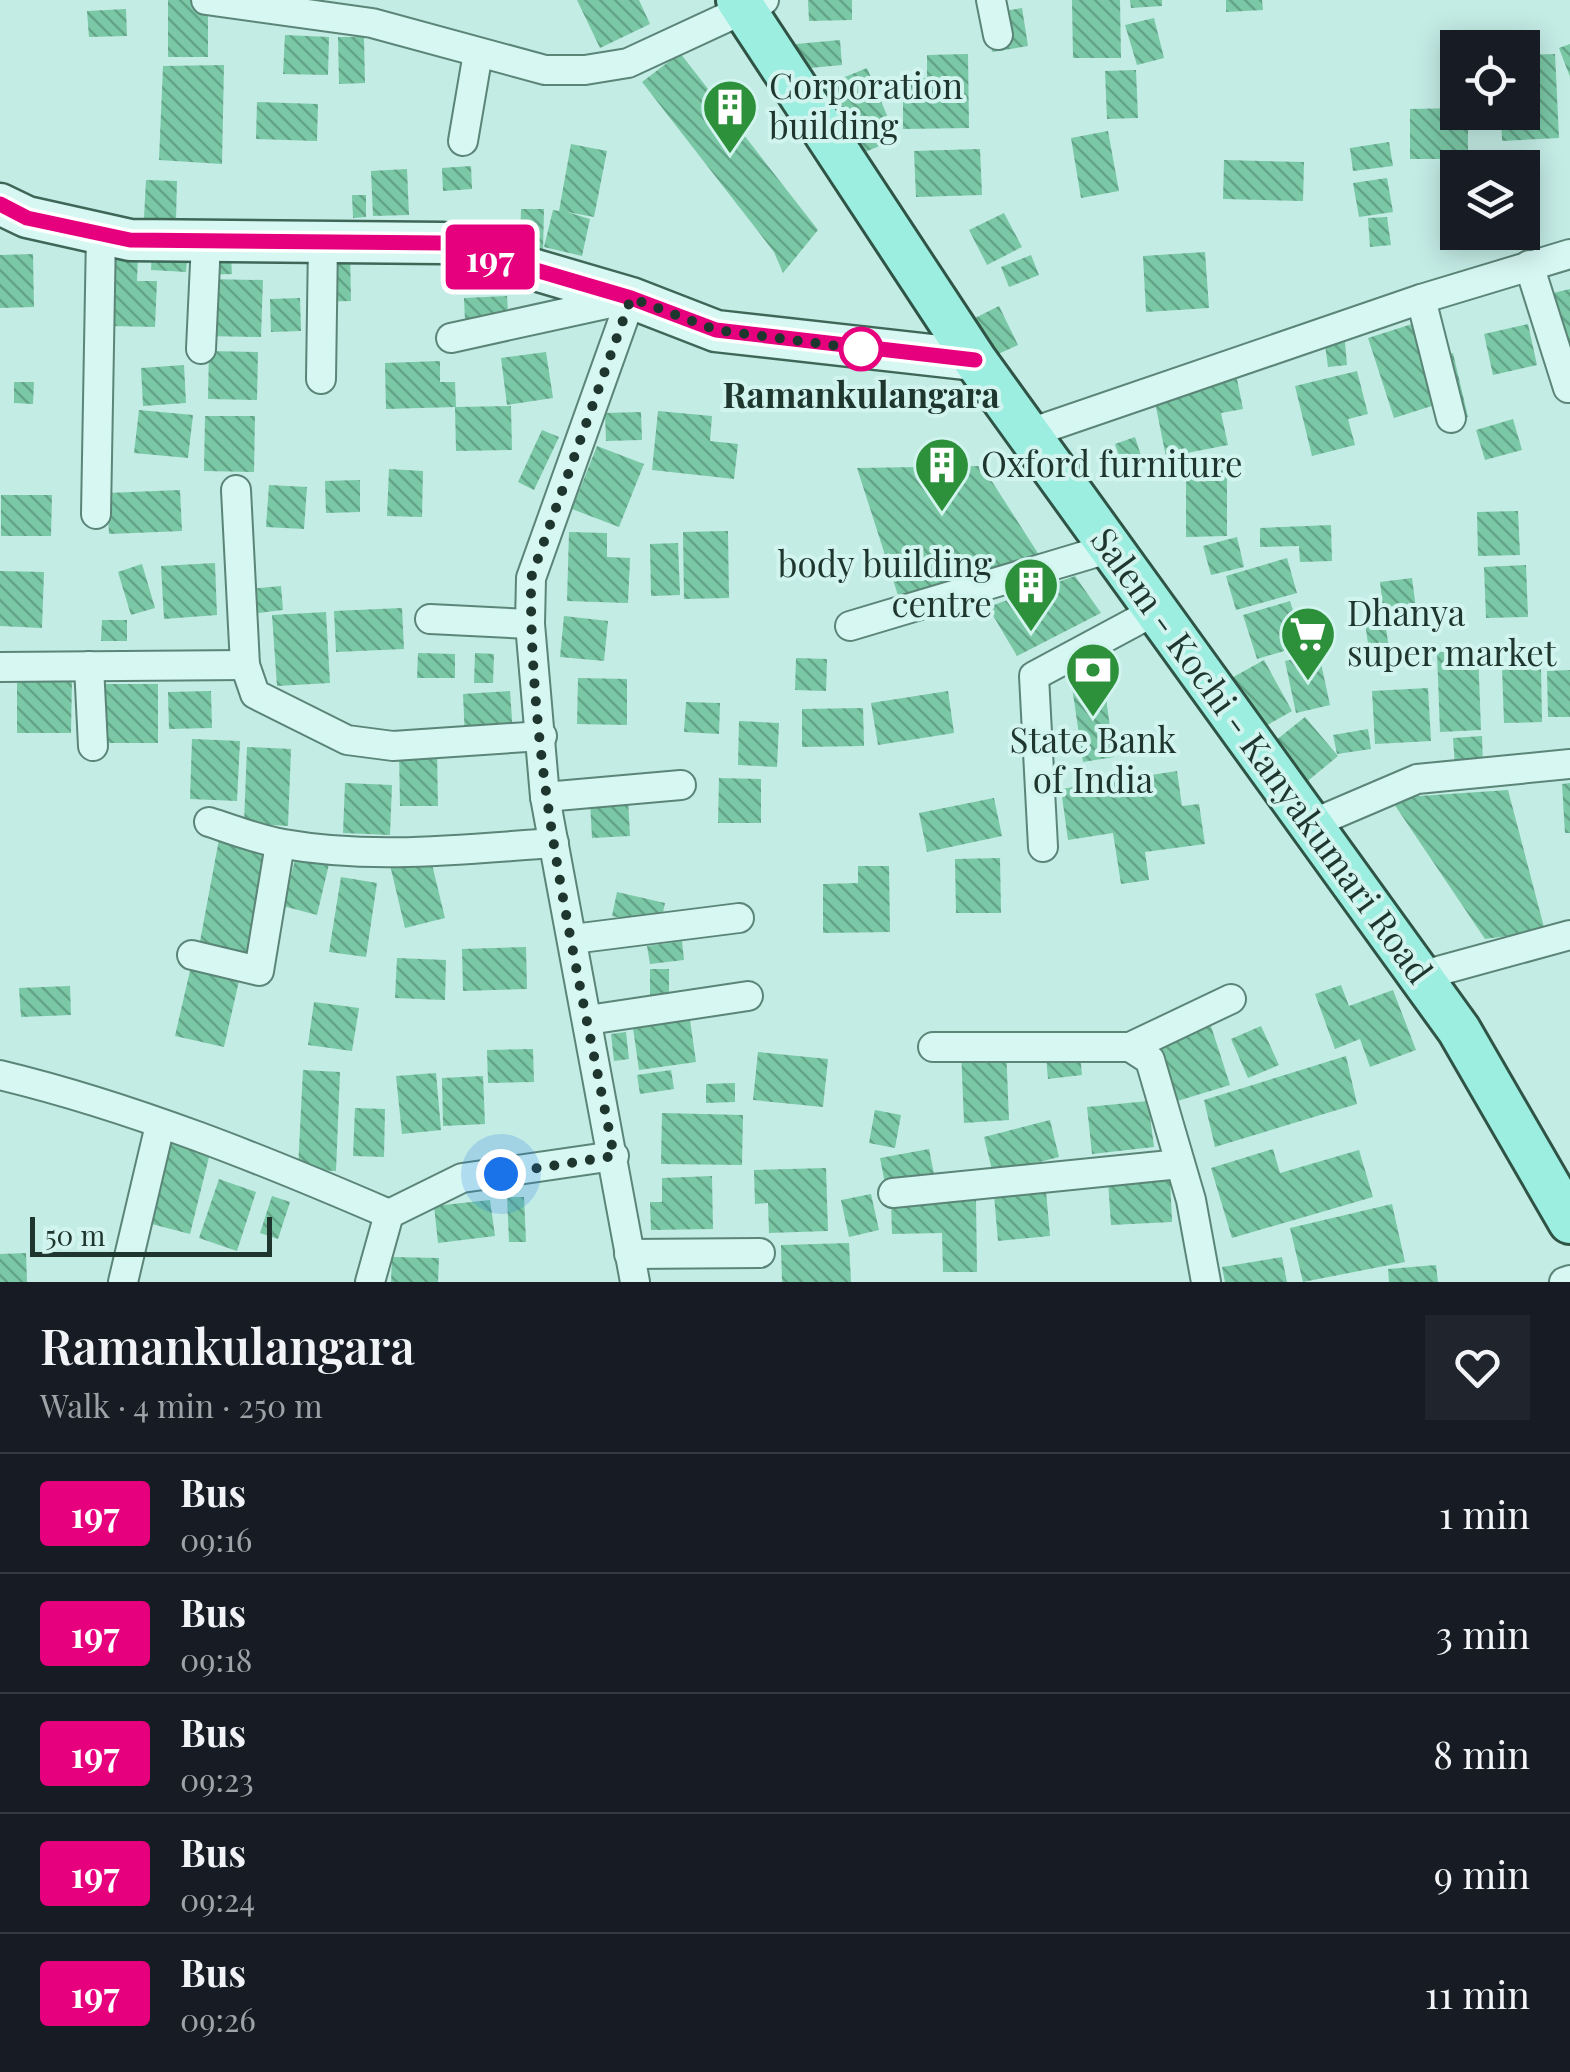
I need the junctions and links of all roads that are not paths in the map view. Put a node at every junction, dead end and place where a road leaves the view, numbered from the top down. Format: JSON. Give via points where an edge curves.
{"nodes":[{"id":1,"x":206,"y":0,"type":"edge"},
{"id":2,"x":991,"y":0,"type":"edge"},
{"id":3,"x":749,"y":3,"type":"edge"},
{"id":4,"x":369,"y":12,"type":"edge"},
{"id":5,"x":998,"y":35,"type":"dead end"},
{"id":6,"x":478,"y":53,"type":"junction"},
{"id":7,"x":463,"y":141,"type":"dead end"},
{"id":8,"x":0,"y":204,"type":"edge"},
{"id":9,"x":100,"y":234,"type":"junction"},
{"id":10,"x":206,"y":242,"type":"junction"},
{"id":11,"x":324,"y":242,"type":"junction"},
{"id":12,"x":1570,"y":254,"type":"edge"},
{"id":13,"x":1529,"y":264,"type":"junction"},
{"id":14,"x":631,"y":298,"type":"junction"},
{"id":15,"x":1422,"y":299,"type":"junction"},
{"id":16,"x":451,"y":338,"type":"dead end"},
{"id":17,"x":202,"y":349,"type":"dead end"},
{"id":18,"x":975,"y":360,"type":"junction"},
{"id":19,"x":321,"y":379,"type":"dead end"},
{"id":20,"x":1568,"y":388,"type":"edge"},
{"id":21,"x":1451,"y":418,"type":"dead end"},
{"id":22,"x":1027,"y":434,"type":"junction"},
{"id":23,"x":236,"y":490,"type":"dead end"},
{"id":24,"x":96,"y":514,"type":"dead end"},
{"id":25,"x":1111,"y":548,"type":"junction"},
{"id":26,"x":1157,"y":610,"type":"junction"},
{"id":27,"x":430,"y":619,"type":"dead end"},
{"id":28,"x":530,"y":624,"type":"junction"},
{"id":29,"x":850,"y":626,"type":"dead end"},
{"id":30,"x":244,"y":665,"type":"junction"},
{"id":31,"x":89,"y":666,"type":"junction"},
{"id":32,"x":0,"y":667,"type":"edge"},
{"id":33,"x":542,"y":736,"type":"junction"},
{"id":34,"x":92,"y":746,"type":"dead end"},
{"id":35,"x":1570,"y":764,"type":"edge"},
{"id":36,"x":681,"y":785,"type":"dead end"},
{"id":37,"x":545,"y":796,"type":"junction"},
{"id":38,"x":210,"y":822,"type":"dead end"},
{"id":39,"x":1314,"y":823,"type":"junction"},
{"id":40,"x":554,"y":843,"type":"junction"},
{"id":41,"x":280,"y":844,"type":"junction"},
{"id":42,"x":1043,"y":848,"type":"dead end"},
{"id":43,"x":740,"y":918,"type":"dead end"},
{"id":44,"x":1570,"y":935,"type":"edge"},
{"id":45,"x":572,"y":939,"type":"junction"},
{"id":46,"x":192,"y":955,"type":"dead end"},
{"id":47,"x":1420,"y":976,"type":"junction"},
{"id":48,"x":748,"y":996,"type":"dead end"},
{"id":49,"x":1230,"y":999,"type":"dead end"},
{"id":50,"x":588,"y":1020,"type":"junction"},
{"id":51,"x":933,"y":1048,"type":"dead end"},
{"id":52,"x":1130,"y":1048,"type":"junction"},
{"id":53,"x":0,"y":1075,"type":"edge"},
{"id":54,"x":160,"y":1125,"type":"junction"},
{"id":55,"x":614,"y":1156,"type":"junction"},
{"id":56,"x":1180,"y":1164,"type":"junction"},
{"id":57,"x":893,"y":1193,"type":"dead end"},
{"id":58,"x":388,"y":1214,"type":"junction"},
{"id":59,"x":1570,"y":1222,"type":"edge"},
{"id":60,"x":760,"y":1254,"type":"dead end"},
{"id":61,"x":632,"y":1268,"type":"edge"},
{"id":62,"x":123,"y":1282,"type":"edge"},
{"id":63,"x":370,"y":1282,"type":"edge"},
{"id":64,"x":1206,"y":1282,"type":"edge"}],
"edges":[{"from":1,"to":4,"type":"street"},
{"from":2,"to":5,"type":"street"},
{"from":3,"to":6,"type":"street","via":[[628,63],[545,70]]},
{"from":3,"to":18,"type":"main road","name":"Salem - Kochi - Kanyakumari Road"},
{"from":4,"to":6,"type":"street"},
{"from":6,"to":7,"type":"street"},
{"from":8,"to":9,"type":"main road","via":[[27,218]]},
{"from":9,"to":10,"type":"main road"},
{"from":9,"to":24,"type":"street"},
{"from":10,"to":11,"type":"main road"},
{"from":10,"to":17,"type":"street"},
{"from":11,"to":14,"type":"main road","via":[[444,243]]},
{"from":11,"to":19,"type":"street"},
{"from":12,"to":13,"type":"street"},
{"from":13,"to":15,"type":"street"},
{"from":13,"to":20,"type":"street"},
{"from":14,"to":16,"type":"street"},
{"from":14,"to":18,"type":"main road","via":[[716,330]]},
{"from":14,"to":28,"type":"street","via":[[531,578]]},
{"from":15,"to":21,"type":"street"},
{"from":15,"to":22,"type":"street"},
{"from":18,"to":22,"type":"main road","name":"Salem - Kochi - Kanyakumari Road"},
{"from":22,"to":25,"type":"main road","name":"Salem - Kochi - Kanyakumari Road"},
{"from":23,"to":30,"type":"street"},
{"from":25,"to":26,"type":"main road","name":"Salem - Kochi - Kanyakumari Road"},
{"from":25,"to":29,"type":"street"},
{"from":26,"to":39,"type":"main road","name":"Salem - Kochi - Kanyakumari Road"},
{"from":26,"to":42,"type":"street","via":[[1034,676]]},
{"from":27,"to":28,"type":"street"},
{"from":28,"to":33,"type":"street"},
{"from":30,"to":31,"type":"street"},
{"from":30,"to":33,"type":"street","via":[[255,694],[348,740],[393,746]]},
{"from":31,"to":32,"type":"street"},
{"from":31,"to":34,"type":"street"},
{"from":33,"to":37,"type":"street"},
{"from":35,"to":39,"type":"street","via":[[1417,780]]},
{"from":36,"to":37,"type":"street"},
{"from":37,"to":40,"type":"street"},
{"from":38,"to":41,"type":"street"},
{"from":39,"to":47,"type":"main road","name":"Salem - Kochi - Kanyakumari Road"},
{"from":40,"to":41,"type":"street","via":[[404,854]]},
{"from":40,"to":45,"type":"street"},
{"from":41,"to":46,"type":"street","via":[[259,971]]},
{"from":43,"to":45,"type":"street"},
{"from":44,"to":47,"type":"street"},
{"from":45,"to":50,"type":"street"},
{"from":47,"to":59,"type":"main road","name":"Salem - Kochi - Kanyakumari Road","via":[[1459,1030]]},
{"from":48,"to":50,"type":"street"},
{"from":49,"to":52,"type":"street"},
{"from":50,"to":55,"type":"street"},
{"from":51,"to":52,"type":"street"},
{"from":52,"to":56,"type":"street","via":[[1150,1060]]},
{"from":53,"to":54,"type":"street"},
{"from":54,"to":58,"type":"street"},
{"from":54,"to":62,"type":"street"},
{"from":55,"to":58,"type":"street","via":[[462,1178]]},
{"from":55,"to":61,"type":"street"},
{"from":56,"to":57,"type":"street"},
{"from":56,"to":64,"type":"street"},
{"from":58,"to":63,"type":"street"},
{"from":60,"to":61,"type":"street"}]}
